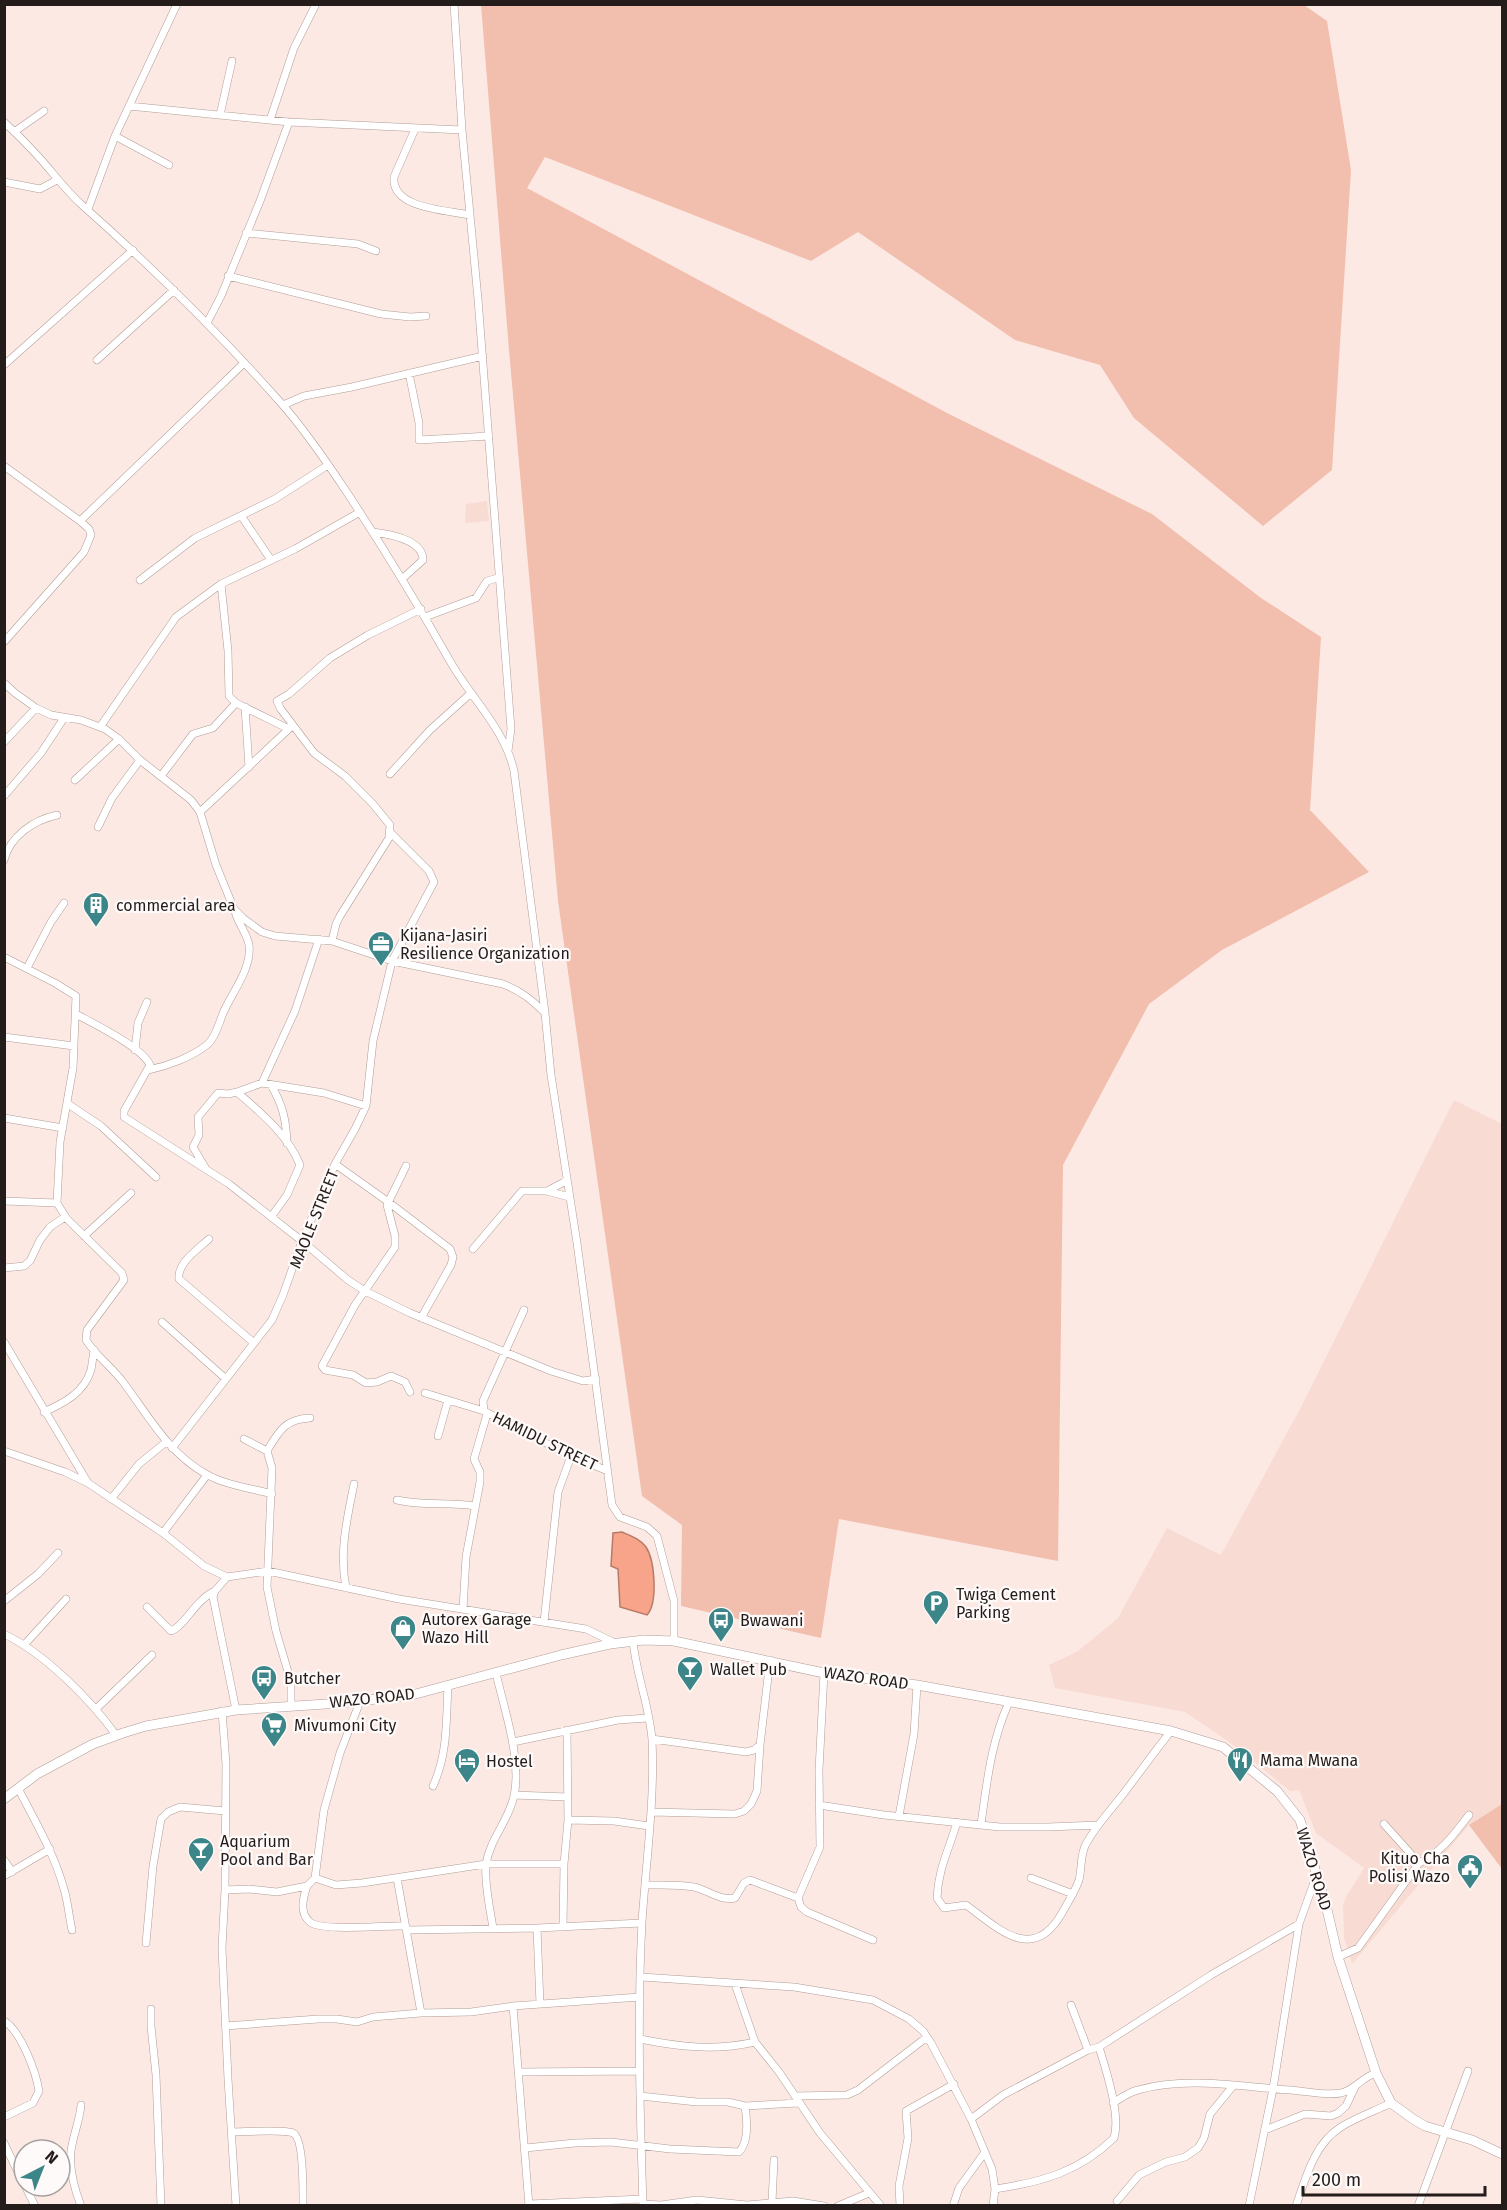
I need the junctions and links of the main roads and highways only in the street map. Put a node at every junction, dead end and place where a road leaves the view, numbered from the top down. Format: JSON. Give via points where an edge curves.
{"nodes":[{"id":1,"x":4,"y":1799,"type":"edge"},
{"id":2,"x":1503,"y":2154,"type":"edge"}],
"edges":[{"from":1,"to":2,"type":"main road","name":"WAZO ROAD","via":[[65,1759],[116,1735],[175,1720],[222,1711],[412,1695],[561,1655],[633,1641],[674,1641],[824,1673],[917,1685],[1171,1731],[1223,1747],[1277,1791],[1300,1820],[1338,1957],[1376,2073],[1392,2103],[1425,2126],[1446,2130]]}]}
